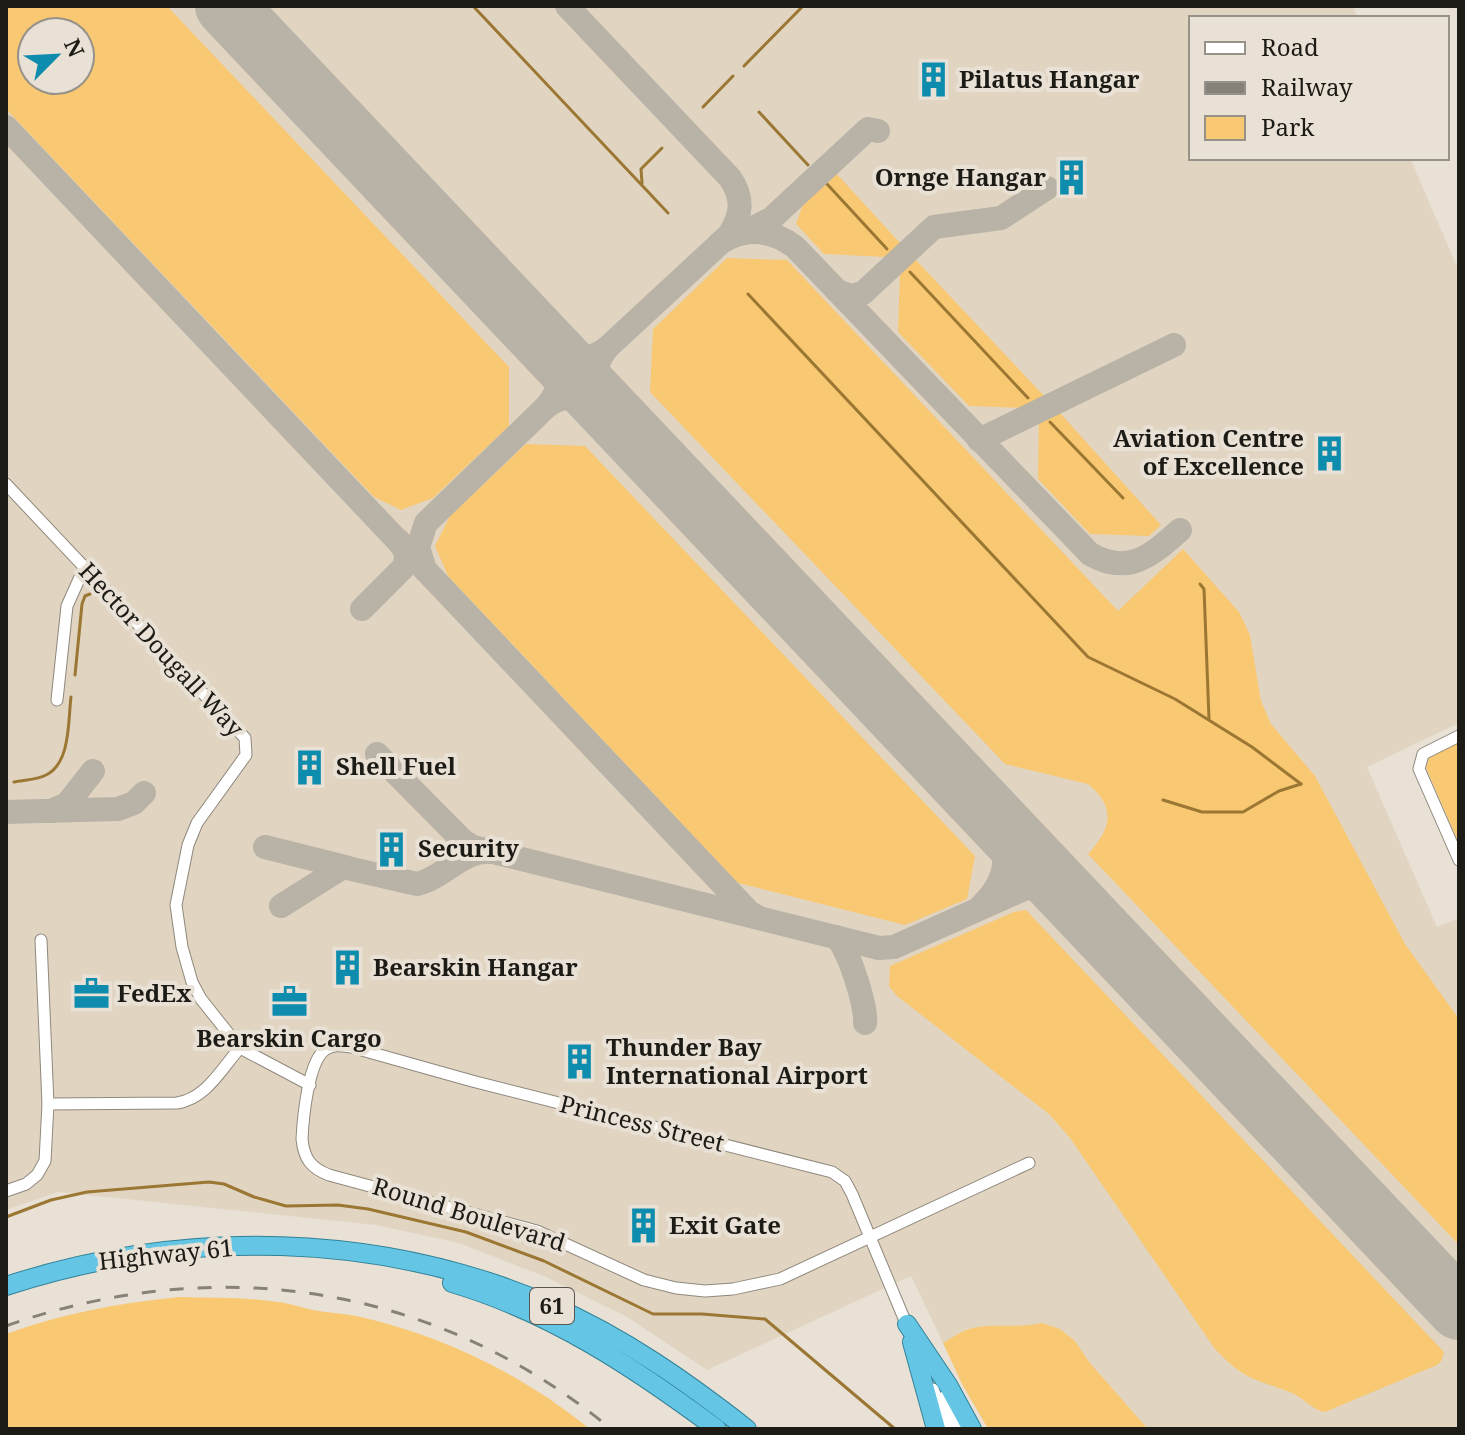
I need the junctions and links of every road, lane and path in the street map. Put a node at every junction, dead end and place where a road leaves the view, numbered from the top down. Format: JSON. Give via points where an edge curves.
{"nodes":[{"id":1,"x":6,"y":484,"type":"edge"},
{"id":2,"x":85,"y":566,"type":"junction"},
{"id":3,"x":57,"y":700,"type":"dead end"},
{"id":4,"x":1459,"y":736,"type":"edge"},
{"id":5,"x":1459,"y":858,"type":"edge"},
{"id":6,"x":41,"y":940,"type":"dead end"},
{"id":7,"x":240,"y":1048,"type":"junction"},
{"id":8,"x":310,"y":1085,"type":"junction"},
{"id":9,"x":48,"y":1104,"type":"junction"},
{"id":10,"x":1029,"y":1163,"type":"dead end"},
{"id":11,"x":6,"y":1191,"type":"edge"},
{"id":12,"x":870,"y":1238,"type":"junction"},
{"id":13,"x":329,"y":1250,"type":"junction"},
{"id":14,"x":6,"y":1286,"type":"edge"},
{"id":15,"x":907,"y":1324,"type":"junction"},
{"id":16,"x":668,"y":1393,"type":"junction"},
{"id":17,"x":704,"y":1429,"type":"edge"},
{"id":18,"x":717,"y":1429,"type":"edge"},
{"id":19,"x":747,"y":1429,"type":"edge"},
{"id":20,"x":936,"y":1429,"type":"edge"},
{"id":21,"x":949,"y":1429,"type":"edge"},
{"id":22,"x":959,"y":1429,"type":"edge"},
{"id":23,"x":972,"y":1429,"type":"edge"}],
"edges":[{"from":1,"to":2,"type":"street","name":"Hector Dougall Way"},
{"from":2,"to":3,"type":"street","via":[[67,606]]},
{"from":2,"to":7,"type":"street","name":"Hector Dougall Way","via":[[245,738],[246,755],[197,823],[176,905],[192,982]]},
{"from":4,"to":5,"type":"street","via":[[1428,750],[1419,769]]},
{"from":6,"to":9,"type":"street"},
{"from":7,"to":8,"type":"street"},
{"from":7,"to":9,"type":"street","via":[[192,1101]]},
{"from":8,"to":12,"type":"street","name":"Princess Street","via":[[319,1055],[338,1045],[819,1168],[845,1181]]},
{"from":8,"to":12,"type":"street","name":"Round Boulevard","via":[[302,1139],[306,1160],[320,1172],[537,1231],[660,1285],[705,1291],[759,1285]]},
{"from":9,"to":11,"type":"street","via":[[45,1161],[26,1184]]},
{"from":10,"to":12,"type":"street","name":"Round Boulevard"},
{"from":12,"to":15,"type":"street","name":"Princess Street"},
{"from":13,"to":14,"type":"highway","name":"Highway 61","number":"61","via":[[224,1246],[155,1251],[102,1259]]},
{"from":13,"to":16,"type":"highway","number":"61","via":[[510,1303],[581,1337]]},
{"from":13,"to":19,"type":"highway","number":"61","via":[[409,1259],[554,1307],[673,1374]]},
{"from":15,"to":20,"type":"highway"},
{"from":15,"to":21,"type":"street","name":"Princess Street"},
{"from":15,"to":22,"type":"street","name":"Princess Street"},
{"from":15,"to":23,"type":"highway"},
{"from":16,"to":17,"type":"highway"},
{"from":16,"to":18,"type":"highway","number":"61"}]}
